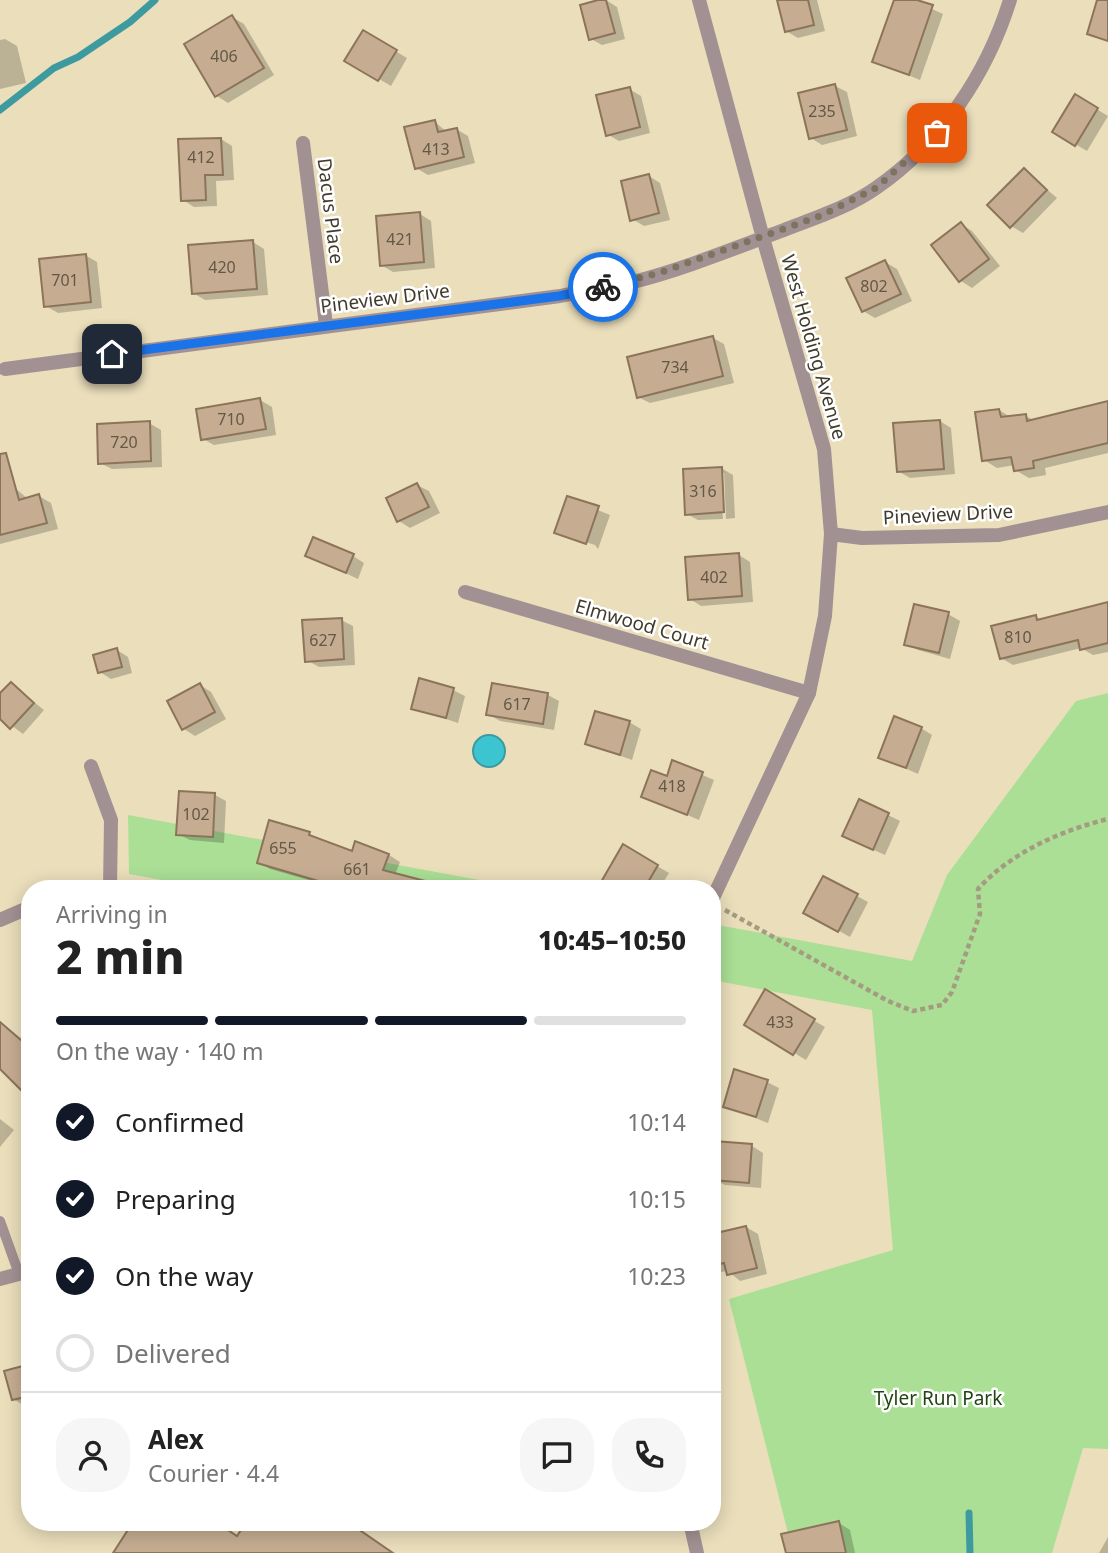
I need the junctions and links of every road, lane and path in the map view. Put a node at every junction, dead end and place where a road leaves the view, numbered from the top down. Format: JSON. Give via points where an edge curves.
{"nodes":[{"id":1,"x":699,"y":0,"type":"edge"},
{"id":2,"x":1010,"y":0,"type":"edge"},
{"id":3,"x":303,"y":143,"type":"dead end"},
{"id":4,"x":763,"y":238,"type":"junction"},
{"id":5,"x":326,"y":325,"type":"junction"},
{"id":6,"x":5,"y":369,"type":"dead end"},
{"id":7,"x":1108,"y":512,"type":"edge"},
{"id":8,"x":831,"y":534,"type":"junction"},
{"id":9,"x":465,"y":592,"type":"dead end"},
{"id":10,"x":809,"y":692,"type":"junction"},
{"id":11,"x":91,"y":766,"type":"dead end"},
{"id":12,"x":1108,"y":819,"type":"edge"},
{"id":13,"x":110,"y":880,"type":"edge"},
{"id":14,"x":721,"y":895,"type":"edge"},
{"id":15,"x":721,"y":906,"type":"edge"},
{"id":16,"x":21,"y":911,"type":"edge"},
{"id":17,"x":0,"y":920,"type":"edge"},
{"id":18,"x":0,"y":1221,"type":"edge"},
{"id":19,"x":21,"y":1266,"type":"edge"},
{"id":20,"x":21,"y":1274,"type":"edge"},
{"id":21,"x":0,"y":1279,"type":"edge"},
{"id":22,"x":692,"y":1531,"type":"edge"},
{"id":23,"x":697,"y":1553,"type":"edge"}],
"edges":[{"from":1,"to":4,"type":"street","name":"West Holding Avenue"},
{"from":2,"to":4,"type":"street","name":"Pineview Drive","via":[[1000,30],[956,113],[918,152],[876,188]]},
{"from":3,"to":5,"type":"street","name":"Dacus Place"},
{"from":4,"to":5,"type":"street","name":"Pineview Drive","via":[[632,282],[559,296]]},
{"from":4,"to":8,"type":"street","name":"West Holding Avenue","via":[[824,449]]},
{"from":5,"to":6,"type":"street","name":"Pineview Drive"},
{"from":7,"to":8,"type":"street","name":"Pineview Drive","via":[[999,536],[862,538]]},
{"from":8,"to":10,"type":"street","name":"West Holding Avenue","via":[[825,616]]},
{"from":9,"to":10,"type":"street","name":"Elmwood Court"},
{"from":10,"to":14,"type":"street","name":"West Holding Avenue"},
{"from":11,"to":13,"type":"street","via":[[111,820]]},
{"from":12,"to":15,"type":"path","via":[[1054,836],[991,874],[978,889],[980,914],[942,1005],[913,1011],[888,1001]]},
{"from":16,"to":17,"type":"street"},
{"from":18,"to":19,"type":"lane"},
{"from":20,"to":21,"type":"street"},
{"from":22,"to":23,"type":"street"}]}
